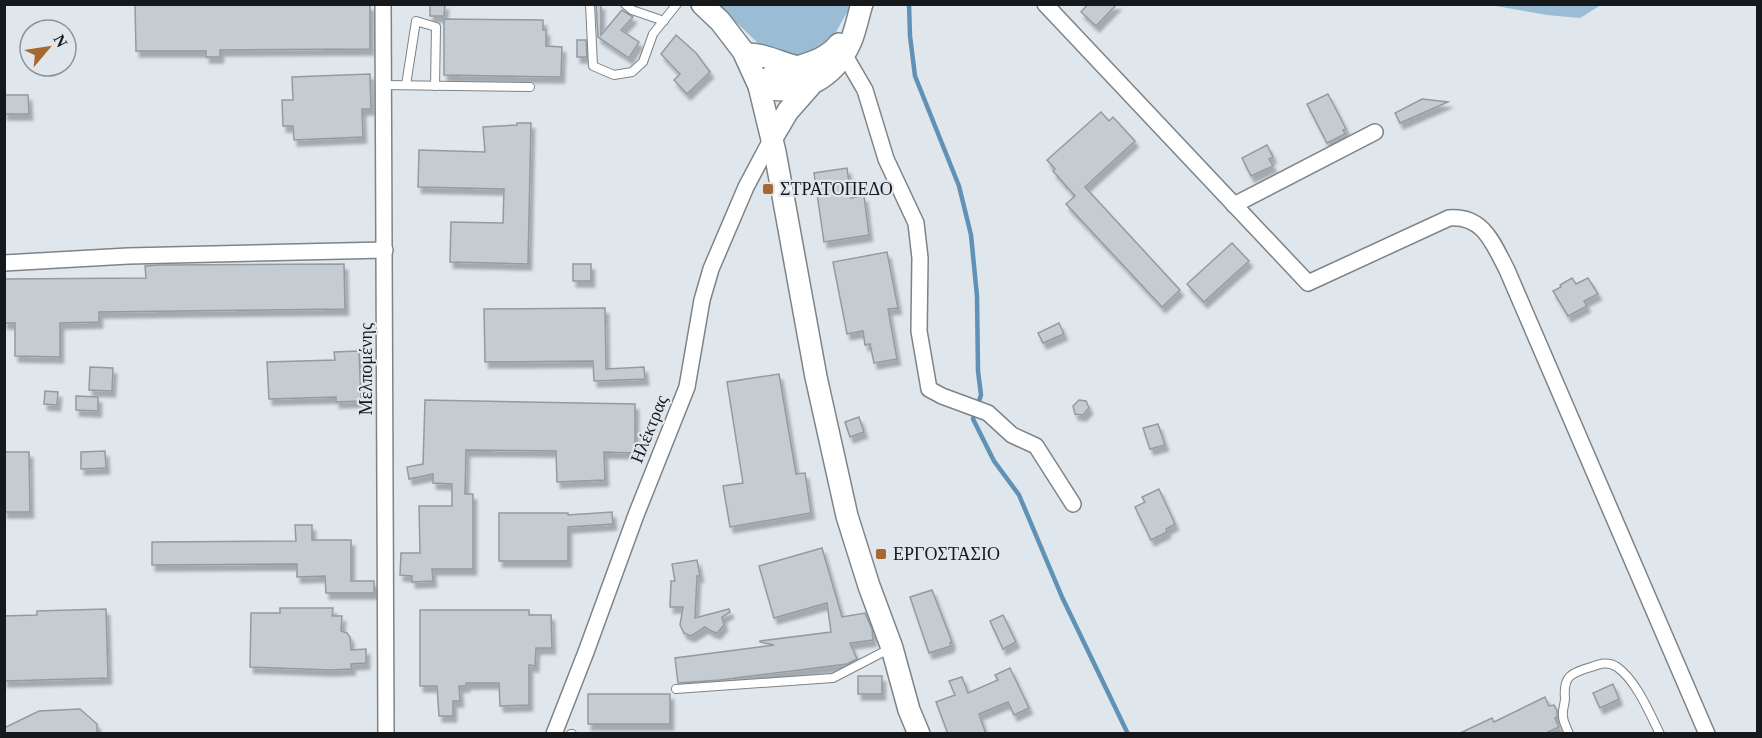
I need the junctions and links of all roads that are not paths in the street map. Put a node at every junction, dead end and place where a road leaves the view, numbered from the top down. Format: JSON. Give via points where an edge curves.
{"nodes":[{"id":1,"x":383,"y":4,"type":"edge"},
{"id":2,"x":590,"y":4,"type":"edge"},
{"id":3,"x":625,"y":4,"type":"edge"},
{"id":4,"x":677,"y":4,"type":"edge"},
{"id":5,"x":702,"y":4,"type":"edge"},
{"id":6,"x":1045,"y":4,"type":"edge"},
{"id":7,"x":860,"y":12,"type":"edge"},
{"id":8,"x":664,"y":21,"type":"junction"},
{"id":9,"x":844,"y":54,"type":"junction"},
{"id":10,"x":746,"y":56,"type":"junction"},
{"id":11,"x":806,"y":76,"type":"junction"},
{"id":12,"x":384,"y":85,"type":"junction"},
{"id":13,"x":406,"y":85,"type":"junction"},
{"id":14,"x":435,"y":86,"type":"junction"},
{"id":15,"x":759,"y":86,"type":"junction"},
{"id":16,"x":530,"y":87,"type":"dead end"},
{"id":17,"x":1375,"y":132,"type":"dead end"},
{"id":18,"x":772,"y":138,"type":"junction"},
{"id":19,"x":1234,"y":205,"type":"junction"},
{"id":20,"x":385,"y":250,"type":"junction"},
{"id":21,"x":4,"y":263,"type":"edge"},
{"id":22,"x":1073,"y":504,"type":"dead end"},
{"id":23,"x":892,"y":648,"type":"junction"},
{"id":24,"x":676,"y":689,"type":"dead end"},
{"id":25,"x":1569,"y":733,"type":"edge"},
{"id":26,"x":386,"y":734,"type":"edge"},
{"id":27,"x":554,"y":734,"type":"edge"},
{"id":28,"x":919,"y":734,"type":"edge"},
{"id":29,"x":1660,"y":734,"type":"edge"},
{"id":30,"x":1707,"y":734,"type":"edge"}],
"edges":[{"from":1,"to":12,"type":"street","name":"Μελπομένης"},
{"from":2,"to":8,"type":"lane","via":[[593,66],[614,75],[632,72],[643,63],[653,34]]},
{"from":3,"to":8,"type":"lane"},
{"from":4,"to":8,"type":"lane"},
{"from":5,"to":10,"type":"street","via":[[728,30]]},
{"from":6,"to":19,"type":"street"},
{"from":7,"to":9,"type":"street"},
{"from":7,"to":11,"type":"street","via":[[832,51]]},
{"from":9,"to":11,"type":"street","via":[[827,73]]},
{"from":9,"to":22,"type":"street","via":[[865,90],[886,159],[916,223],[920,331],[929,389],[988,413],[1012,435],[1036,446]]},
{"from":10,"to":11,"type":"street","via":[[755,54]]},
{"from":10,"to":15,"type":"street"},
{"from":11,"to":15,"type":"street","via":[[769,78]]},
{"from":11,"to":18,"type":"street"},
{"from":12,"to":13,"type":"lane"},
{"from":12,"to":20,"type":"street","name":"Μελπομένης"},
{"from":13,"to":14,"type":"lane"},
{"from":13,"to":14,"type":"lane","via":[[416,21],[436,27]]},
{"from":14,"to":16,"type":"lane"},
{"from":15,"to":18,"type":"street"},
{"from":17,"to":19,"type":"street"},
{"from":18,"to":23,"type":"street","via":[[834,462],[847,516]]},
{"from":18,"to":27,"type":"street","name":"Ηλέκτρας","via":[[711,269],[687,387]]},
{"from":19,"to":30,"type":"street","via":[[1308,283],[1449,218],[1471,220],[1482,229],[1507,270]]},
{"from":20,"to":21,"type":"street"},
{"from":20,"to":26,"type":"street","name":"Μελπομένης"},
{"from":23,"to":24,"type":"lane","via":[[833,678]]},
{"from":23,"to":28,"type":"street"},
{"from":25,"to":29,"type":"lane","via":[[1563,718],[1564,683],[1578,671],[1611,664],[1627,676]]}]}
